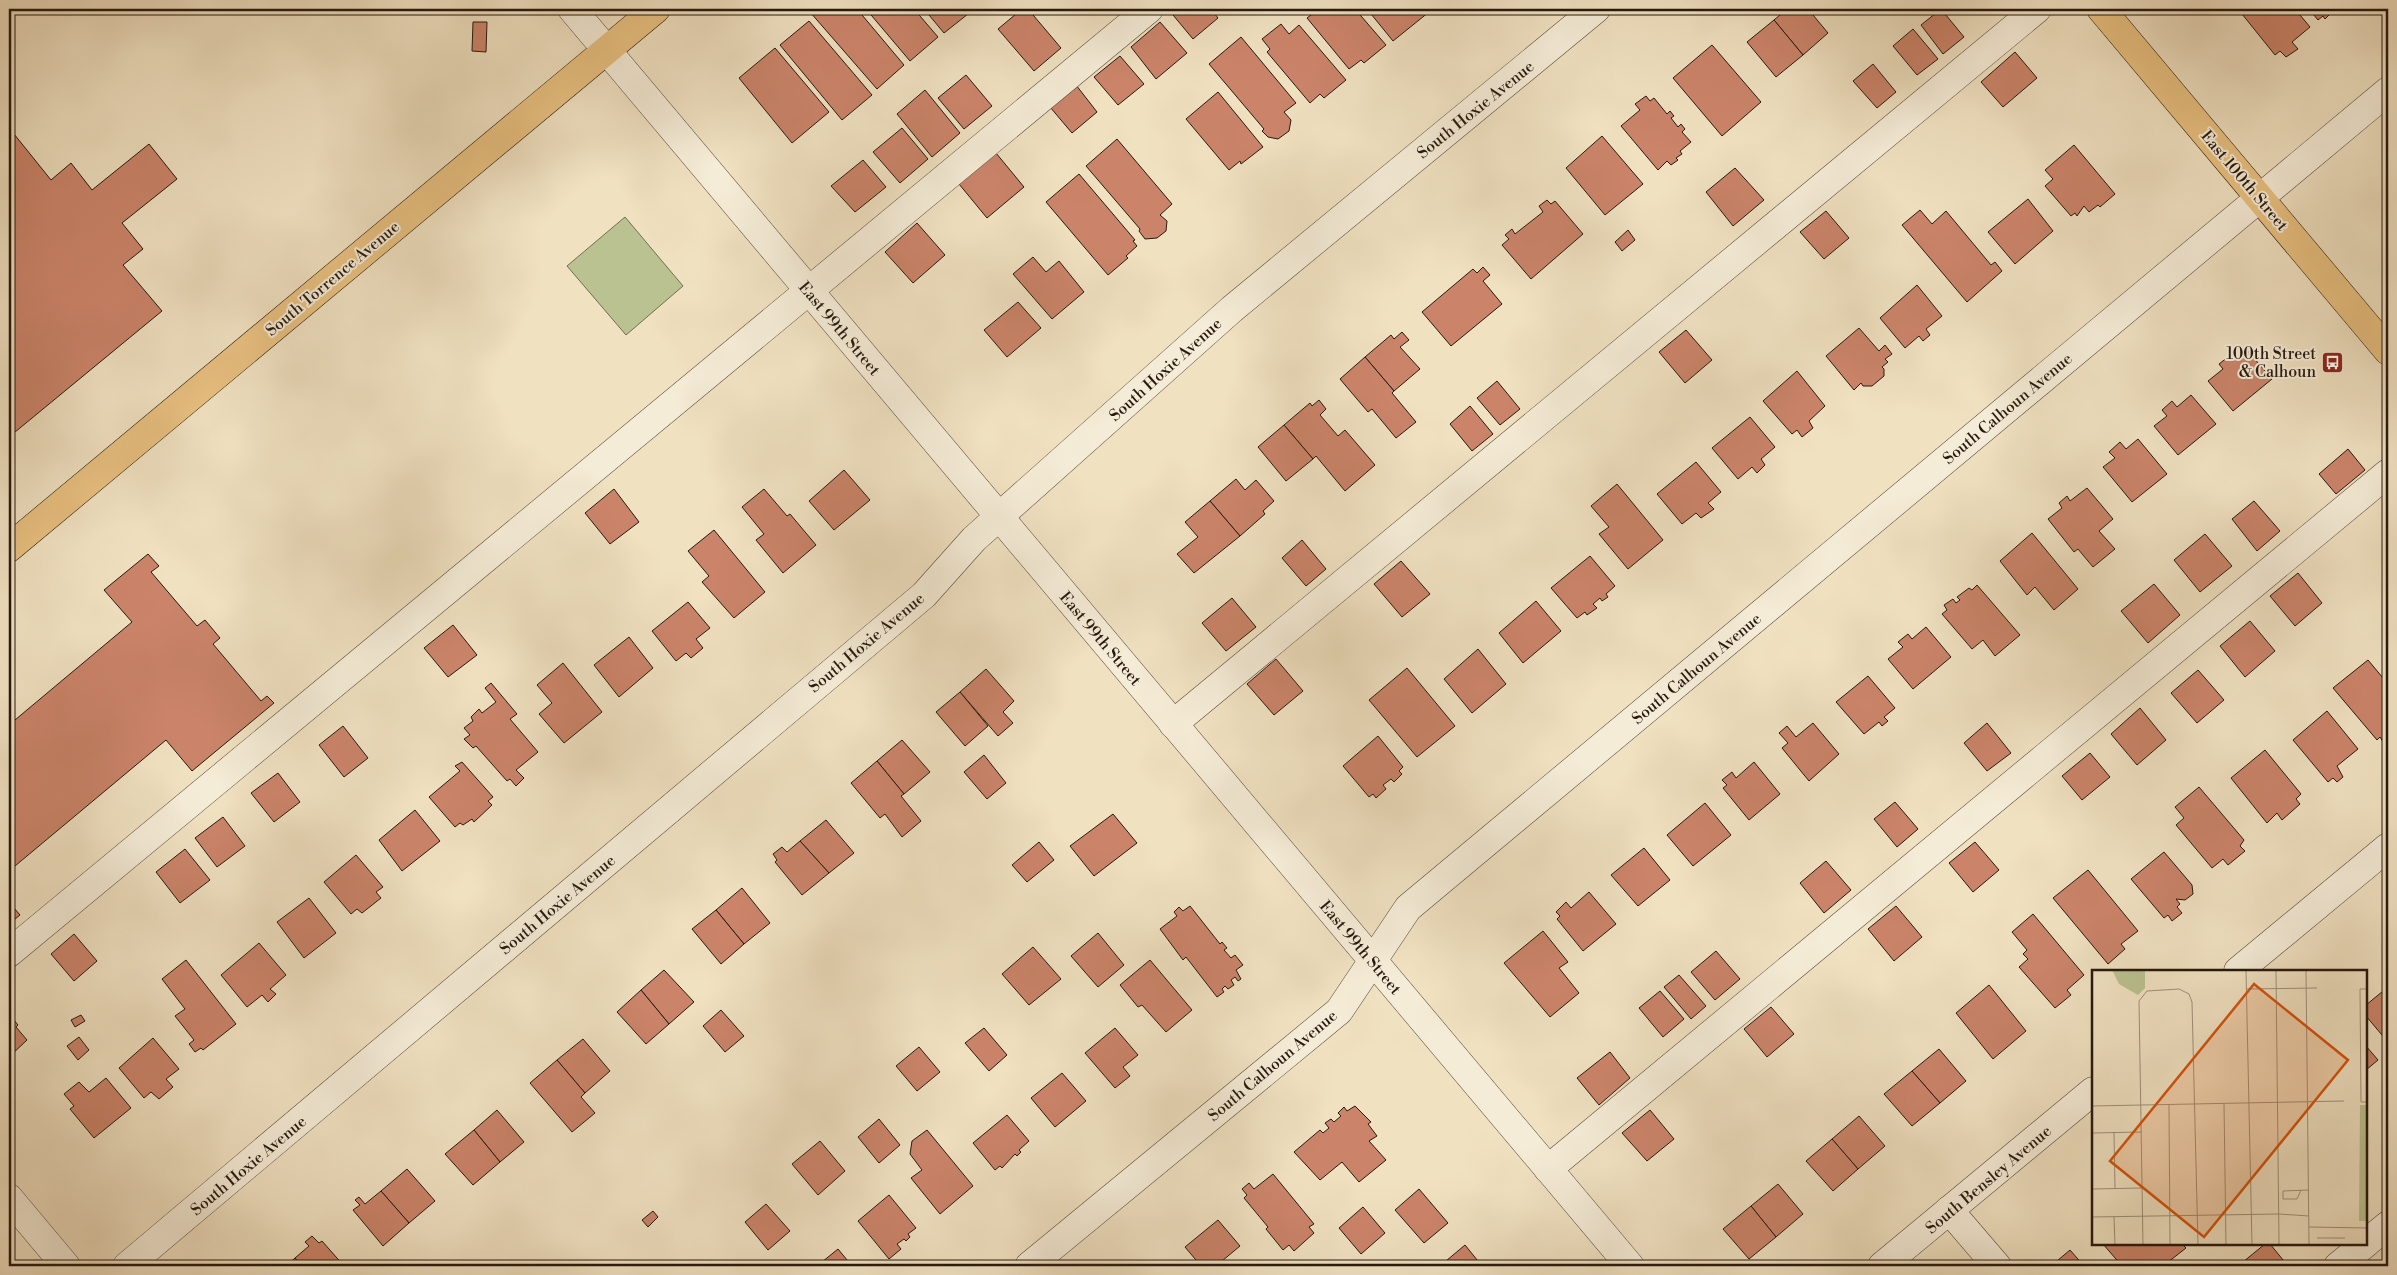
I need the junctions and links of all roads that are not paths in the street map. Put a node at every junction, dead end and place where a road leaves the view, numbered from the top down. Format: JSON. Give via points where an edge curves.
{"nodes":[{"id":1,"x":572,"y":9,"type":"edge"},
{"id":2,"x":656,"y":9,"type":"edge"},
{"id":3,"x":1149,"y":9,"type":"edge"},
{"id":4,"x":1596,"y":9,"type":"edge"},
{"id":5,"x":2037,"y":9,"type":"edge"},
{"id":6,"x":2101,"y":9,"type":"edge"},
{"id":7,"x":606,"y":50,"type":"junction"},
{"id":8,"x":2388,"y":91,"type":"edge"},
{"id":9,"x":2260,"y":198,"type":"junction"},
{"id":10,"x":809,"y":290,"type":"junction"},
{"id":11,"x":2388,"y":351,"type":"edge"},
{"id":12,"x":2388,"y":473,"type":"edge"},
{"id":13,"x":999,"y":517,"type":"junction"},
{"id":14,"x":9,"y":548,"type":"edge"},
{"id":15,"x":1173,"y":724,"type":"junction"},
{"id":16,"x":2388,"y":847,"type":"edge"},
{"id":17,"x":9,"y":953,"type":"edge"},
{"id":18,"x":1373,"y":960,"type":"junction"},
{"id":19,"x":2239,"y":970,"type":"edge"},
{"id":20,"x":2092,"y":1092,"type":"edge"},
{"id":21,"x":1548,"y":1168,"type":"junction"},
{"id":22,"x":9,"y":1198,"type":"edge"},
{"id":23,"x":1949,"y":1210,"type":"junction"},
{"id":24,"x":2388,"y":1225,"type":"edge"},
{"id":25,"x":2367,"y":1243,"type":"edge"},
{"id":26,"x":2365,"y":1245,"type":"edge"},
{"id":27,"x":66,"y":1266,"type":"edge"},
{"id":28,"x":127,"y":1266,"type":"edge"},
{"id":29,"x":1030,"y":1266,"type":"edge"},
{"id":30,"x":1630,"y":1266,"type":"edge"},
{"id":31,"x":1882,"y":1266,"type":"edge"},
{"id":32,"x":1997,"y":1266,"type":"edge"},
{"id":33,"x":2338,"y":1266,"type":"edge"}],
"edges":[{"from":1,"to":7,"type":"street","name":"East 99th Street"},
{"from":2,"to":7,"type":"main road","name":"South Torrence Avenue"},
{"from":3,"to":10,"type":"street"},
{"from":4,"to":13,"type":"street","name":"South Hoxie Avenue","via":[[1232,308]]},
{"from":5,"to":15,"type":"street"},
{"from":6,"to":9,"type":"main road","name":"East 100th Street"},
{"from":7,"to":10,"type":"street","name":"East 99th Street"},
{"from":7,"to":14,"type":"main road","name":"South Torrence Avenue"},
{"from":8,"to":9,"type":"street","name":"South Calhoun Avenue"},
{"from":9,"to":11,"type":"main road","name":"East 100th Street"},
{"from":9,"to":18,"type":"street","name":"South Calhoun Avenue","via":[[1408,908]]},
{"from":10,"to":13,"type":"street","name":"East 99th Street"},
{"from":10,"to":17,"type":"street"},
{"from":12,"to":21,"type":"street"},
{"from":13,"to":15,"type":"street","name":"East 99th Street"},
{"from":13,"to":28,"type":"street","name":"South Hoxie Avenue","via":[[974,539],[924,595]]},
{"from":15,"to":18,"type":"street","name":"East 99th Street"},
{"from":16,"to":19,"type":"street"},
{"from":18,"to":21,"type":"street","name":"East 99th Street"},
{"from":18,"to":29,"type":"street","name":"South Calhoun Avenue","via":[[1339,1011]]},
{"from":20,"to":23,"type":"street","name":"South Bensley Avenue"},
{"from":21,"to":30,"type":"street","name":"East 99th Street"},
{"from":22,"to":27,"type":"street"},
{"from":23,"to":31,"type":"street","name":"South Bensley Avenue"},
{"from":23,"to":32,"type":"street"},
{"from":24,"to":25,"type":"street"},
{"from":26,"to":33,"type":"street"}]}
